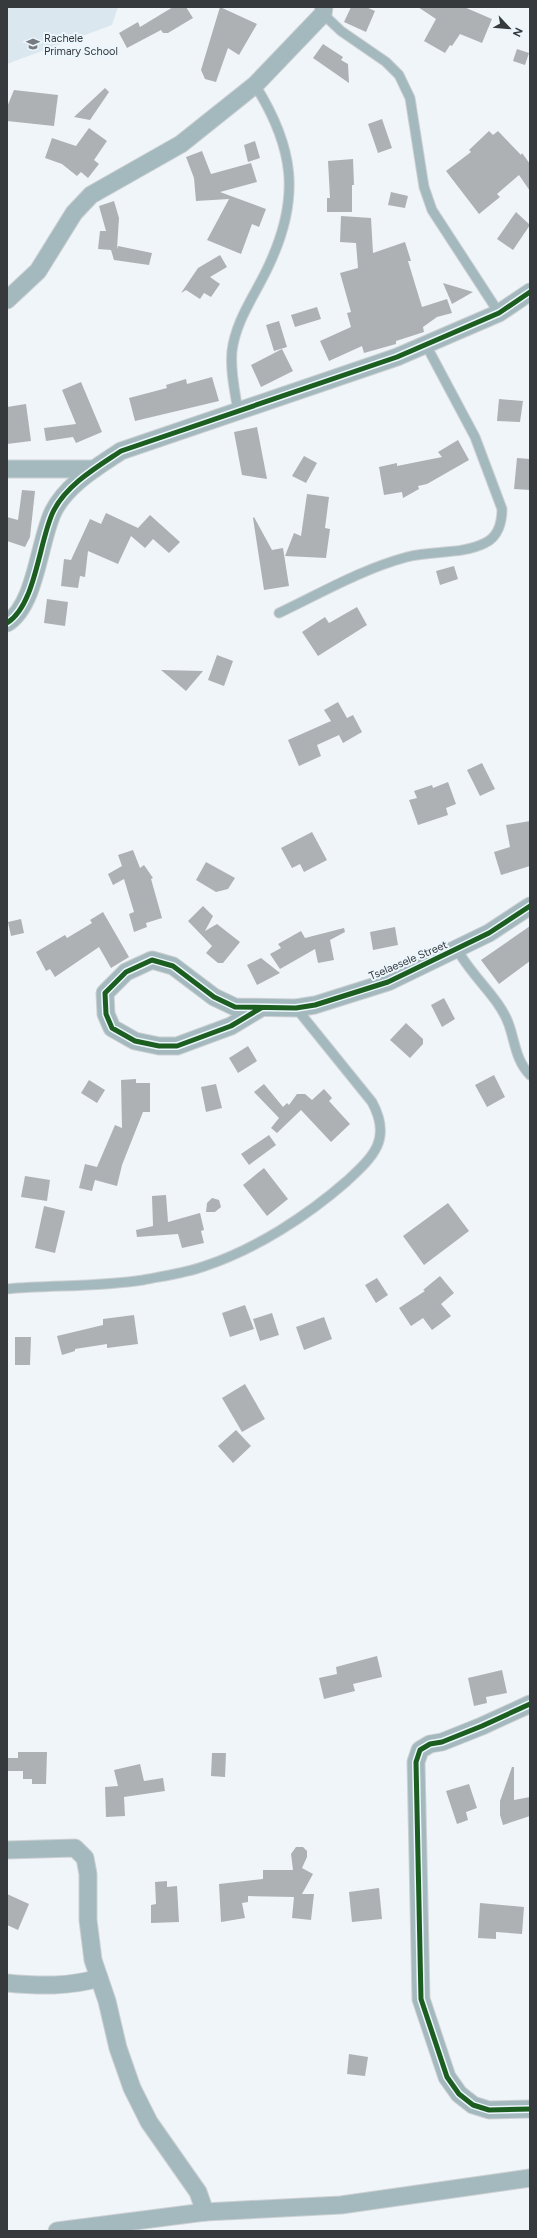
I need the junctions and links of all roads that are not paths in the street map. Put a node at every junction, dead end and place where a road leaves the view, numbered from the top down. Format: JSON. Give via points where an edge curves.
{"nodes":[{"id":1,"x":323,"y":11,"type":"edge"},
{"id":2,"x":255,"y":85,"type":"junction"},
{"id":3,"x":530,"y":292,"type":"edge"},
{"id":4,"x":7,"y":300,"type":"edge"},
{"id":5,"x":499,"y":313,"type":"junction"},
{"id":6,"x":426,"y":345,"type":"junction"},
{"id":7,"x":238,"y":411,"type":"junction"},
{"id":8,"x":7,"y":469,"type":"edge"},
{"id":9,"x":94,"y":469,"type":"junction"},
{"id":10,"x":279,"y":613,"type":"dead end"},
{"id":11,"x":7,"y":623,"type":"edge"},
{"id":12,"x":530,"y":906,"type":"edge"},
{"id":13,"x":457,"y":949,"type":"junction"},
{"id":14,"x":261,"y":1008,"type":"junction"},
{"id":15,"x":296,"y":1008,"type":"junction"},
{"id":16,"x":530,"y":1075,"type":"edge"},
{"id":17,"x":7,"y":1289,"type":"edge"},
{"id":18,"x":530,"y":1704,"type":"edge"},
{"id":19,"x":7,"y":1850,"type":"edge"},
{"id":20,"x":99,"y":1978,"type":"junction"},
{"id":21,"x":7,"y":1983,"type":"edge"},
{"id":22,"x":530,"y":2109,"type":"edge"},
{"id":23,"x":530,"y":2178,"type":"edge"},
{"id":24,"x":204,"y":2212,"type":"junction"},
{"id":25,"x":57,"y":2231,"type":"edge"}],
"edges":[{"from":1,"to":2,"type":"street"},
{"from":1,"to":5,"type":"lane","via":[[341,31],[386,62],[399,75],[410,98],[424,186],[432,210]]},
{"from":2,"to":4,"type":"street","via":[[181,144],[91,195],[74,213],[38,271]]},
{"from":2,"to":7,"type":"lane","via":[[271,110],[286,150],[291,184],[286,218],[270,265],[240,320],[232,351]]},
{"from":3,"to":5,"type":"street"},
{"from":5,"to":6,"type":"street"},
{"from":6,"to":7,"type":"street"},
{"from":6,"to":10,"type":"lane","via":[[475,437],[502,509],[502,520],[497,532],[487,542],[473,548],[409,556],[371,568]]},
{"from":7,"to":9,"type":"street","via":[[121,451]]},
{"from":8,"to":9,"type":"street"},
{"from":9,"to":11,"type":"street","via":[[71,489],[54,512],[35,576],[23,605]]},
{"from":12,"to":13,"type":"street","name":"Tselaesele Street","via":[[489,933]]},
{"from":13,"to":15,"type":"street","name":"Tselaesele Street","via":[[388,982],[315,1005]]},
{"from":13,"to":16,"type":"lane","via":[[465,964],[509,1023],[518,1058]]},
{"from":14,"to":14,"type":"street","name":"Tselaesele Street","via":[[235,1006],[214,997],[173,966],[152,960],[126,972],[105,993],[106,1014],[112,1028],[135,1041],[159,1046],[177,1046],[224,1028]]},
{"from":14,"to":15,"type":"street","name":"Tselaesele Street"},
{"from":15,"to":17,"type":"lane","via":[[372,1102],[380,1116],[378,1150],[366,1164],[325,1200],[269,1237],[205,1266],[142,1280]]},
{"from":18,"to":22,"type":"street","via":[[453,1738],[430,1744],[420,1750],[416,1762],[421,1999],[447,2077],[459,2094],[473,2105],[489,2110]]},
{"from":19,"to":20,"type":"street","via":[[74,1848],[85,1858],[88,1874],[88,1920],[93,1960]]},
{"from":20,"to":21,"type":"street","via":[[81,1984],[59,1986]]},
{"from":20,"to":24,"type":"street","via":[[132,2088],[149,2122],[198,2192]]},
{"from":23,"to":24,"type":"street","via":[[341,2205]]},
{"from":24,"to":25,"type":"street"}]}
